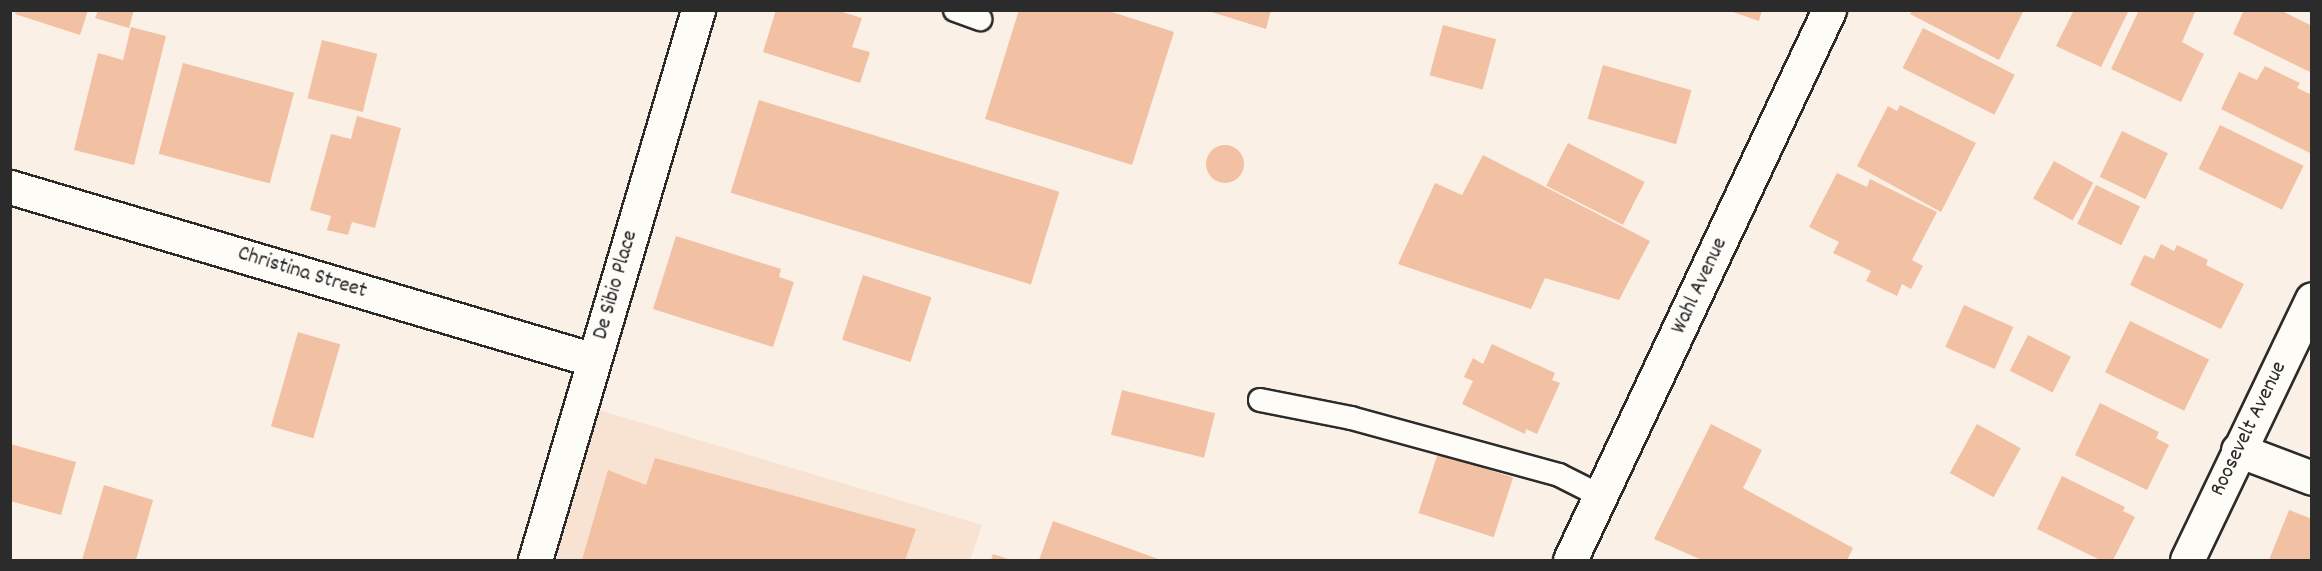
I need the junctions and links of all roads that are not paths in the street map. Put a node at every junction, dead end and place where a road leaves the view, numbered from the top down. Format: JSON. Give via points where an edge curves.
{"nodes":[{"id":1,"x":698,"y":10,"type":"edge"},
{"id":2,"x":955,"y":10,"type":"edge"},
{"id":3,"x":1829,"y":10,"type":"edge"},
{"id":4,"x":980,"y":19,"type":"dead end"},
{"id":5,"x":10,"y":186,"type":"edge"},
{"id":6,"x":2312,"y":299,"type":"edge"},
{"id":7,"x":594,"y":360,"type":"junction"},
{"id":8,"x":1260,"y":400,"type":"dead end"},
{"id":9,"x":2238,"y":450,"type":"junction"},
{"id":10,"x":2312,"y":478,"type":"edge"},
{"id":11,"x":1601,"y":496,"type":"junction"},
{"id":12,"x":535,"y":561,"type":"edge"},
{"id":13,"x":1570,"y":561,"type":"edge"},
{"id":14,"x":2187,"y":561,"type":"edge"}],
"edges":[{"from":1,"to":7,"type":"street","name":"De Sibio Place"},
{"from":2,"to":4,"type":"lane"},
{"from":3,"to":11,"type":"street","name":"Wahl Avenue"},
{"from":5,"to":7,"type":"street","name":"Christina Street"},
{"from":6,"to":9,"type":"street","name":"Roosevelt Avenue"},
{"from":7,"to":12,"type":"street","name":"De Sibio Place"},
{"from":8,"to":11,"type":"lane","via":[[1351,418],[1559,475]]},
{"from":9,"to":10,"type":"street"},
{"from":9,"to":14,"type":"street","name":"Roosevelt Avenue"},
{"from":11,"to":13,"type":"street","name":"Wahl Avenue"}]}
